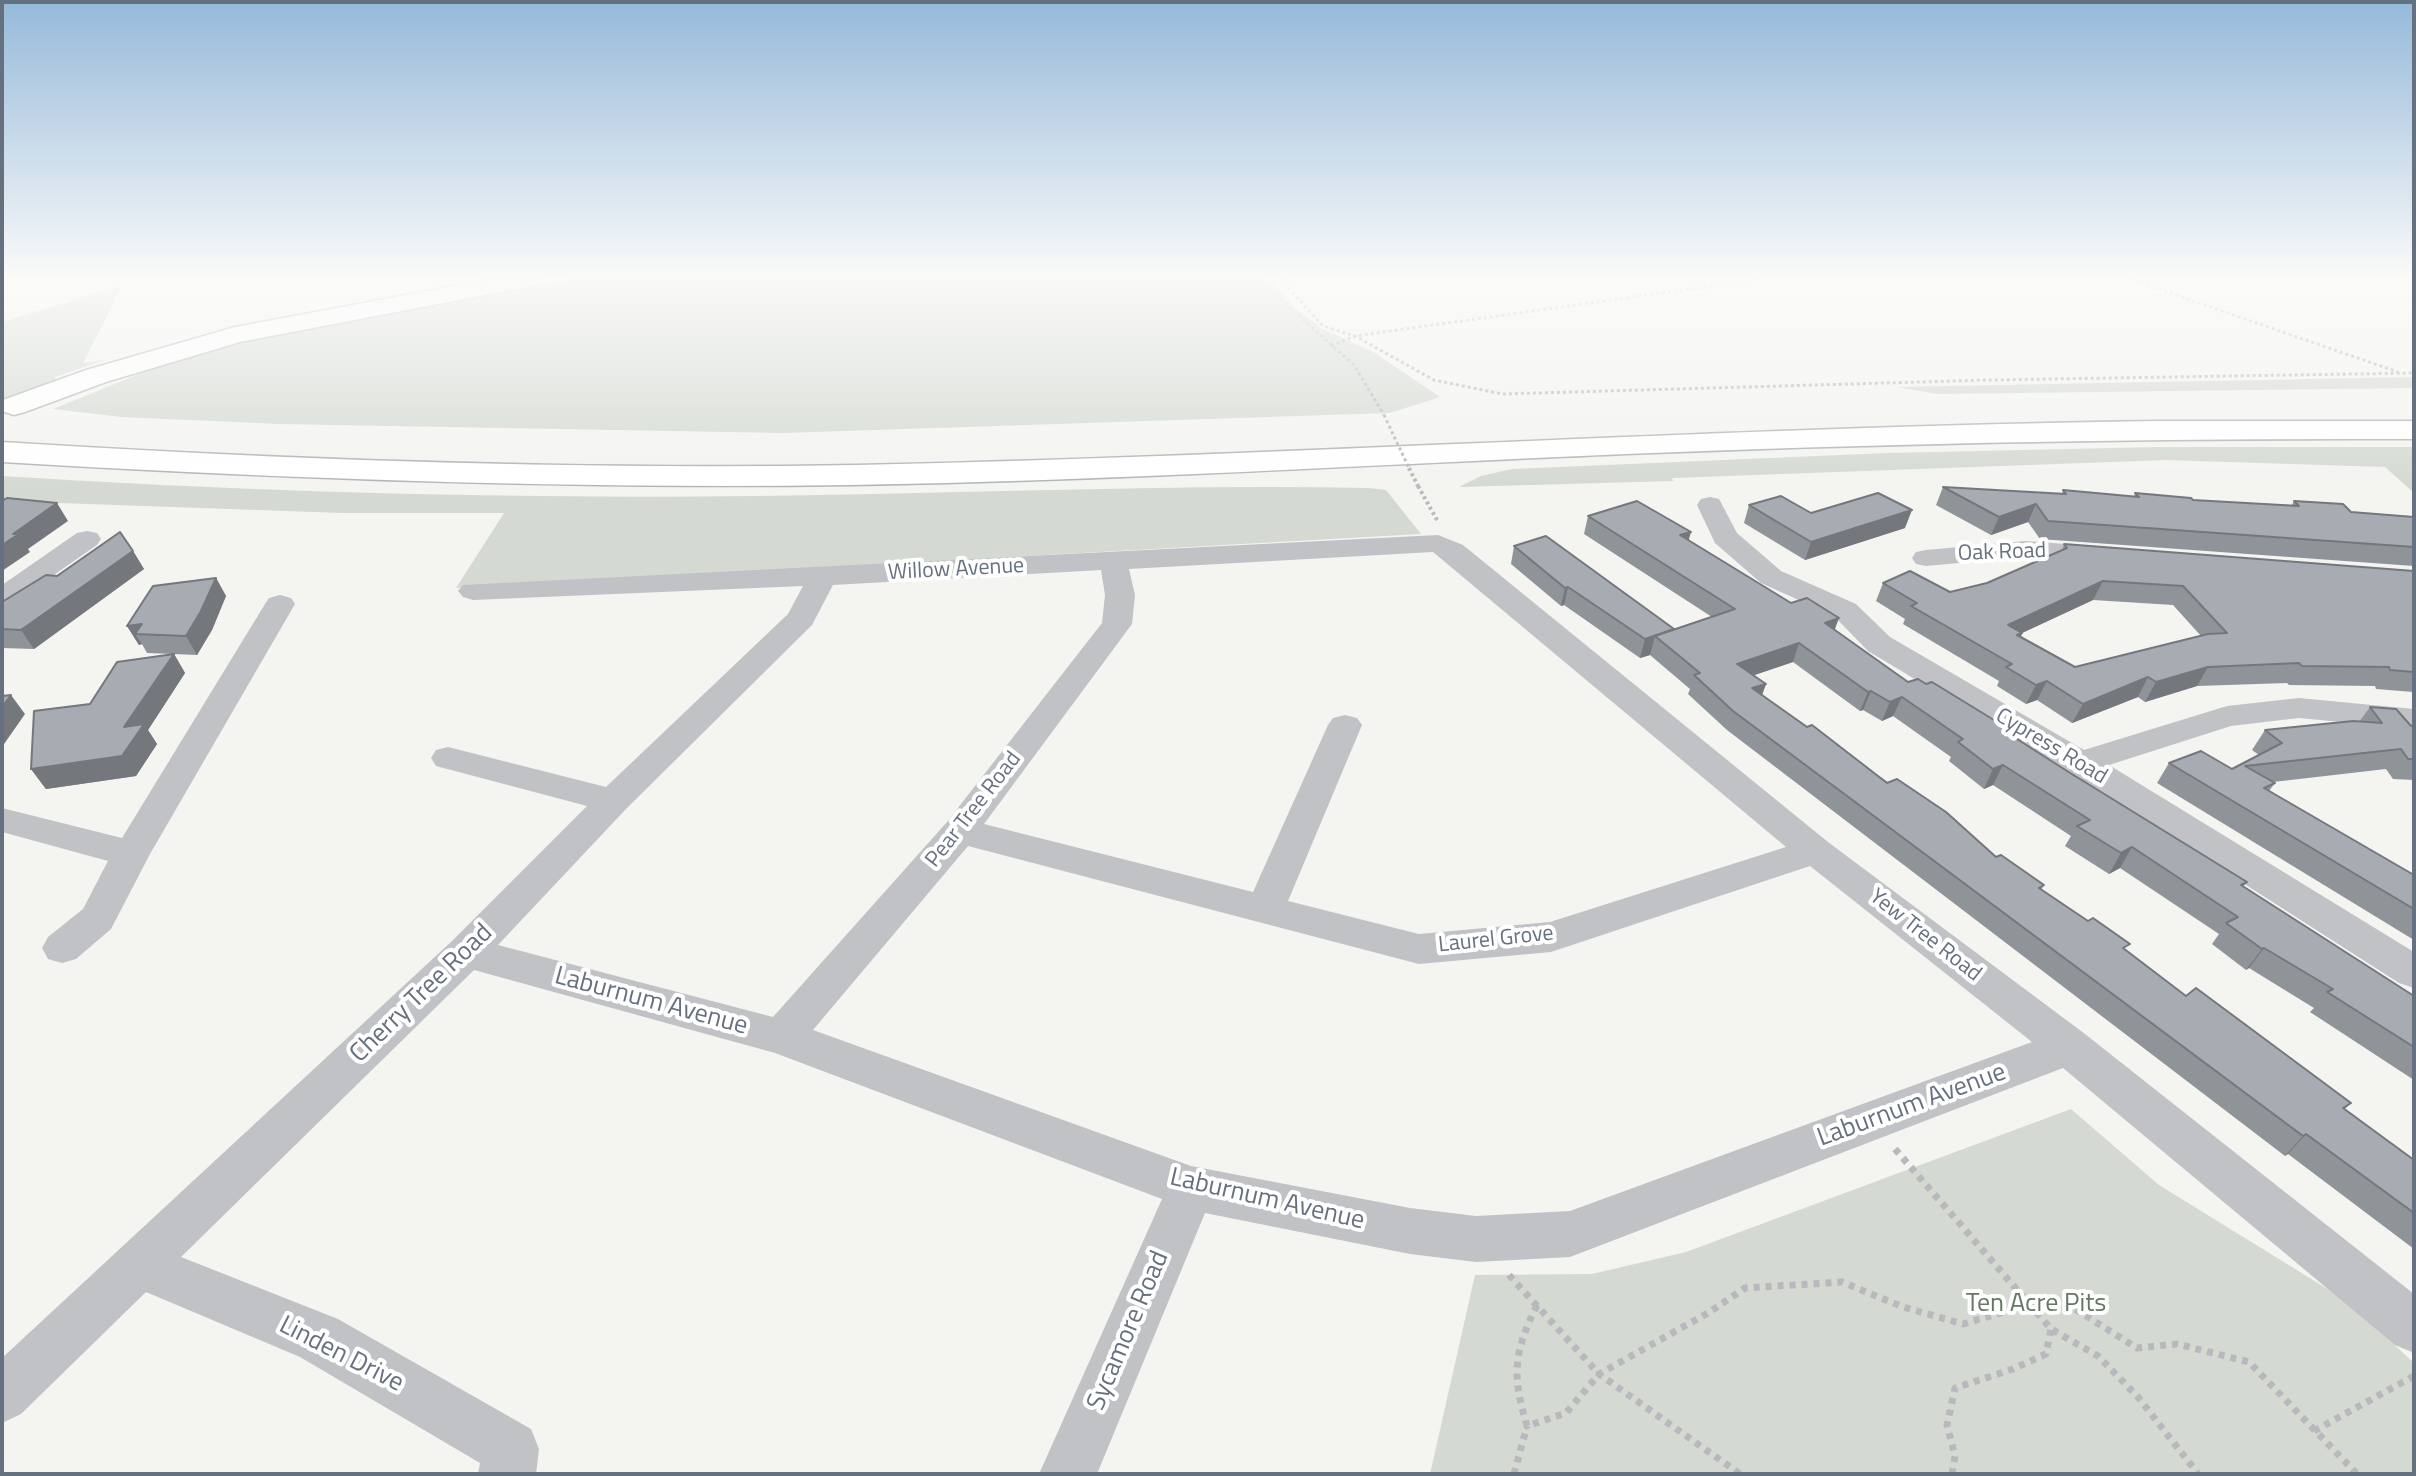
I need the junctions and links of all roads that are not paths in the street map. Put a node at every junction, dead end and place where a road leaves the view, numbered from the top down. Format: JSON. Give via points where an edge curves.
{"nodes":[{"id":1,"x":191,"y":348,"type":"edge"},
{"id":2,"x":2414,"y":407,"type":"edge"},
{"id":3,"x":8,"y":415,"type":"edge"},
{"id":4,"x":2414,"y":430,"type":"edge"},
{"id":5,"x":2,"y":452,"type":"edge"},
{"id":6,"x":1710,"y":505,"type":"dead end"},
{"id":7,"x":1438,"y":533,"type":"joint"},
{"id":8,"x":87,"y":539,"type":"dead end"},
{"id":9,"x":2134,"y":557,"type":"edge"},
{"id":10,"x":1926,"y":558,"type":"dead end"},
{"id":11,"x":1114,"y":562,"type":"junction"},
{"id":12,"x":823,"y":577,"type":"junction"},
{"id":13,"x":473,"y":591,"type":"dead end"},
{"id":14,"x":2,"y":598,"type":"edge"},
{"id":15,"x":280,"y":604,"type":"dead end"},
{"id":16,"x":2414,"y":719,"type":"edge"},
{"id":17,"x":1345,"y":725,"type":"dead end"},
{"id":18,"x":448,"y":758,"type":"dead end"},
{"id":19,"x":2080,"y":763,"type":"junction"},
{"id":20,"x":613,"y":801,"type":"junction"},
{"id":21,"x":2,"y":820,"type":"edge"},
{"id":22,"x":960,"y":831,"type":"junction"},
{"id":23,"x":1815,"y":851,"type":"junction"},
{"id":24,"x":131,"y":854,"type":"junction"},
{"id":25,"x":1266,"y":907,"type":"junction"},
{"id":26,"x":62,"y":948,"type":"dead end"},
{"id":27,"x":466,"y":952,"type":"junction"},
{"id":28,"x":2414,"y":972,"type":"edge"},
{"id":29,"x":782,"y":1037,"type":"junction"},
{"id":30,"x":2069,"y":1047,"type":"junction"},
{"id":31,"x":1191,"y":1188,"type":"junction"},
{"id":32,"x":141,"y":1265,"type":"junction"},
{"id":33,"x":2414,"y":1327,"type":"edge"},
{"id":34,"x":2,"y":1395,"type":"edge"},
{"id":35,"x":507,"y":1474,"type":"edge"},
{"id":36,"x":1068,"y":1474,"type":"edge"}],
"edges":[{"from":1,"to":3,"type":"main road","via":[[96,376]]},
{"from":2,"to":3,"type":"main road","via":[[1903,410],[1068,444],[743,450],[283,442],[40,428]]},
{"from":4,"to":5,"type":"main road","via":[[1925,435],[967,472],[617,476],[225,467]]},
{"from":6,"to":19,"type":"street","name":"Cypress Road","via":[[1725,537],[1771,577],[1845,610],[1879,644]]},
{"from":7,"to":11,"type":"street","name":"Willow Avenue"},
{"from":7,"to":23,"type":"street","name":"Yew Tree Road","via":[[1453,551]]},
{"from":8,"to":14,"type":"street"},
{"from":9,"to":10,"type":"street","name":"Oak Road","via":[[2025,549]]},
{"from":11,"to":12,"type":"street","name":"Willow Avenue"},
{"from":11,"to":22,"type":"street","name":"Pear Tree Road","via":[[1120,595],[1117,624]]},
{"from":12,"to":13,"type":"street","name":"Willow Avenue"},
{"from":12,"to":20,"type":"street","name":"Cherry Tree Road","via":[[801,619]]},
{"from":15,"to":24,"type":"street"},
{"from":16,"to":19,"type":"street","via":[[2299,708],[2227,716]]},
{"from":17,"to":25,"type":"street"},
{"from":18,"to":20,"type":"street"},
{"from":19,"to":28,"type":"street","name":"Cypress Road"},
{"from":20,"to":27,"type":"street","name":"Cherry Tree Road"},
{"from":21,"to":24,"type":"street"},
{"from":22,"to":25,"type":"street","name":"Laurel Grove"},
{"from":22,"to":29,"type":"street","name":"Pear Tree Road"},
{"from":23,"to":25,"type":"street","name":"Laurel Grove","via":[[1551,937],[1419,949]]},
{"from":23,"to":30,"type":"street","name":"Yew Tree Road"},
{"from":24,"to":26,"type":"street","via":[[97,919]]},
{"from":27,"to":29,"type":"street","name":"Laburnum Avenue"},
{"from":27,"to":32,"type":"street","name":"Cherry Tree Road"},
{"from":29,"to":31,"type":"street","name":"Laburnum Avenue"},
{"from":30,"to":31,"type":"street","name":"Laburnum Avenue","via":[[1570,1234],[1476,1239],[1410,1231]]},
{"from":30,"to":33,"type":"street","name":"Yew Tree Road"},
{"from":31,"to":36,"type":"street","name":"Sycamore Road"},
{"from":32,"to":34,"type":"street","name":"Cherry Tree Road"},
{"from":32,"to":35,"type":"street","name":"Linden Drive","via":[[333,1346],[511,1449]]}]}
